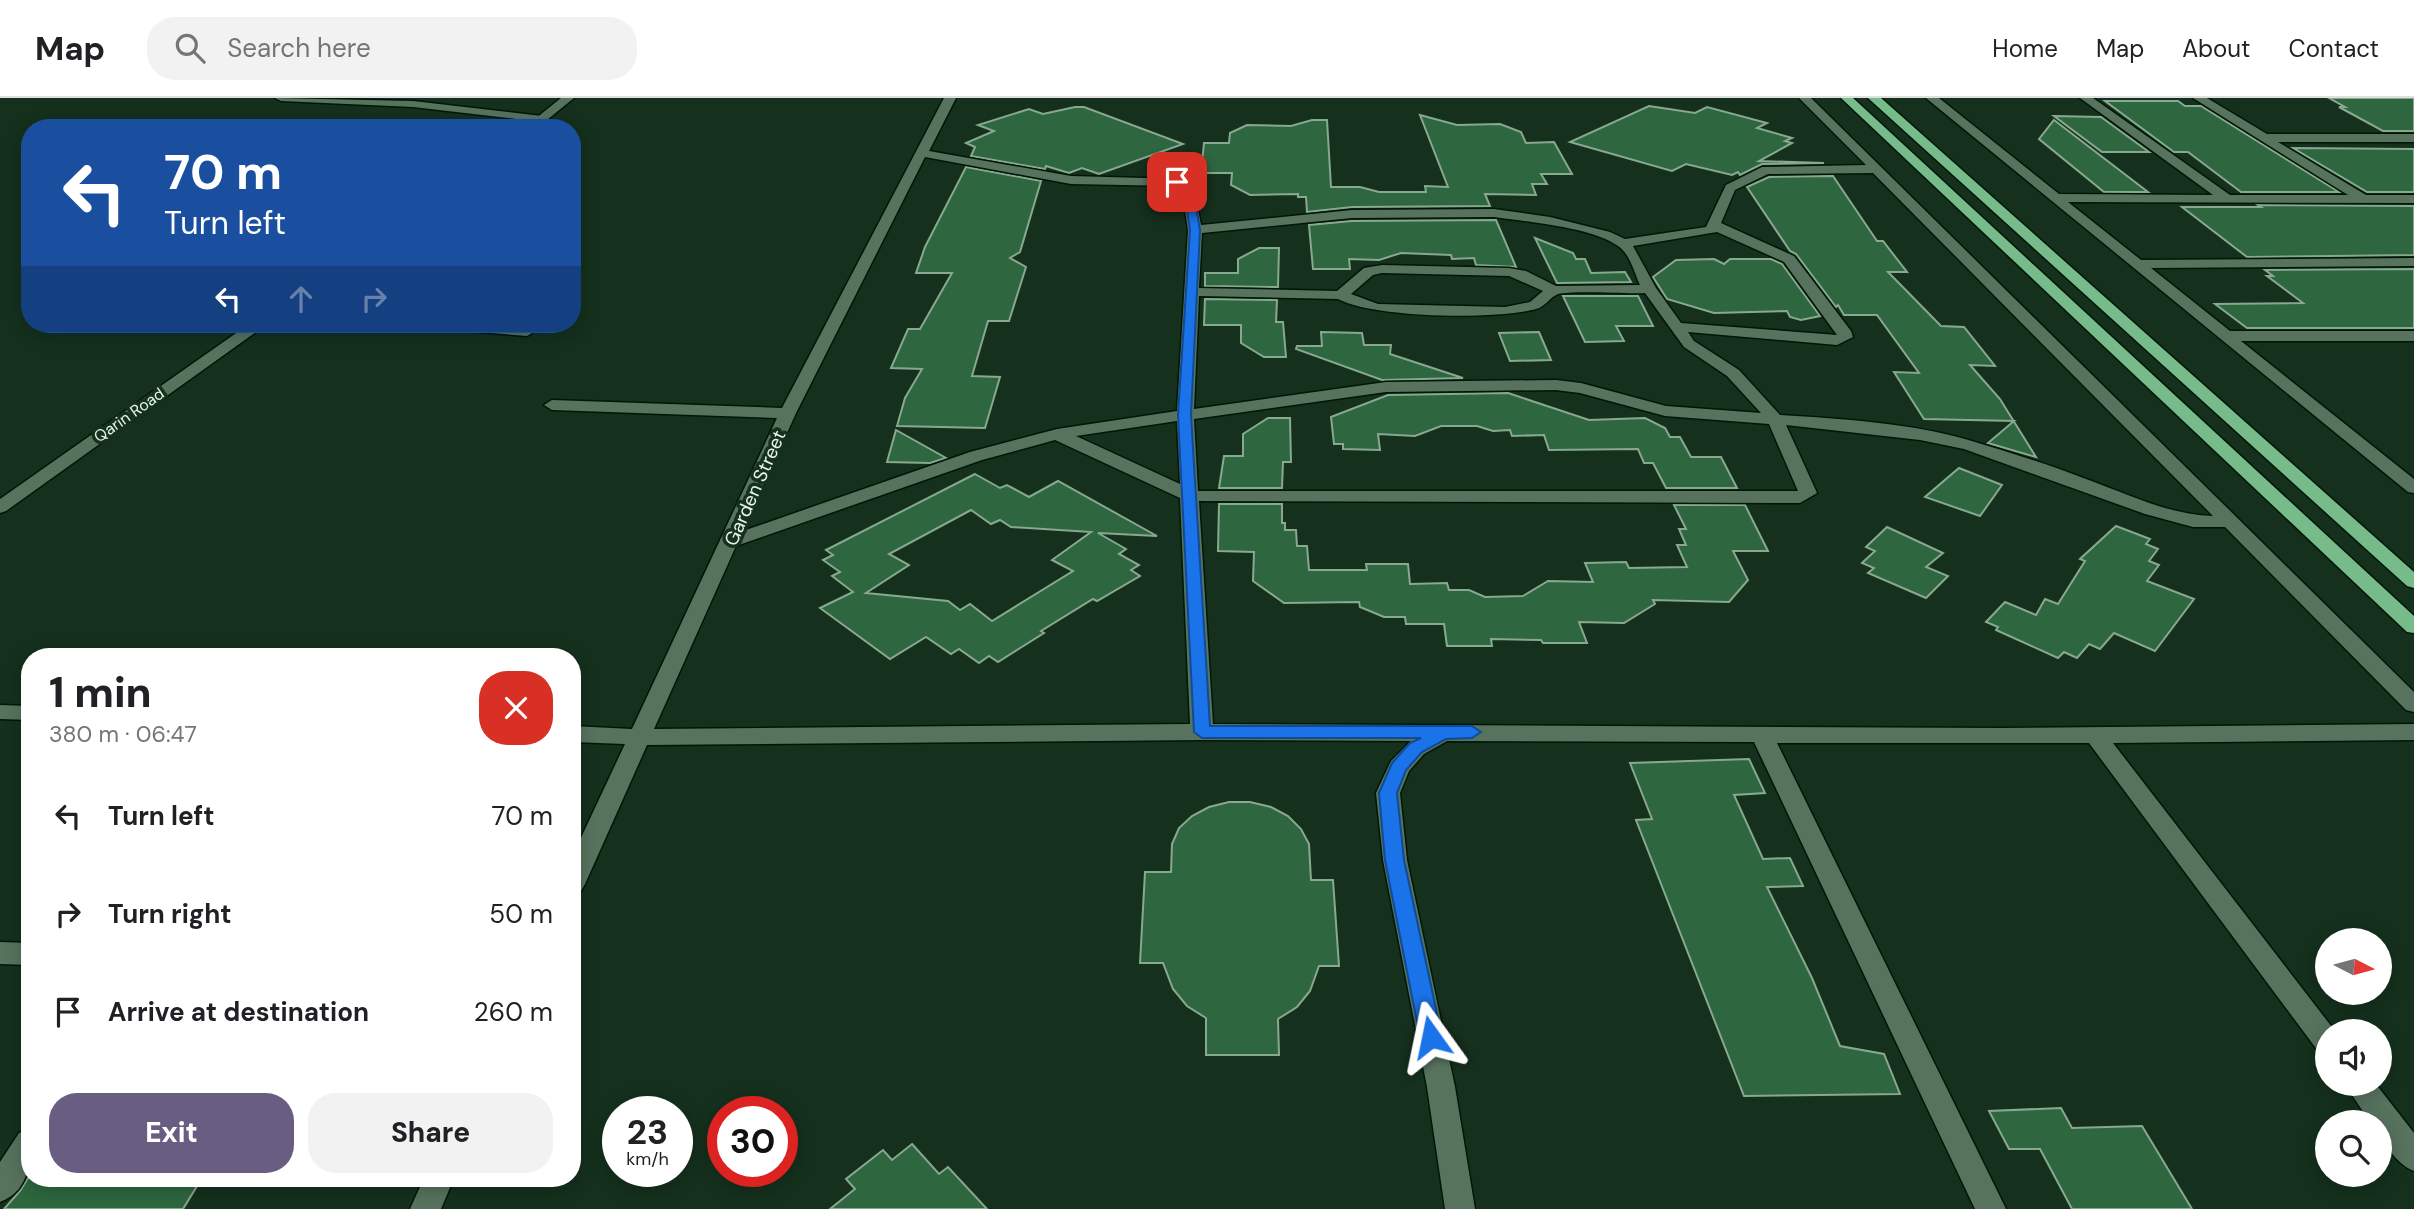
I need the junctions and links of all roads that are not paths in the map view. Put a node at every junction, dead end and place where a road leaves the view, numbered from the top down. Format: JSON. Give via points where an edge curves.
{"nodes":[{"id":1,"x":281,"y":98,"type":"edge"},
{"id":2,"x":302,"y":98,"type":"edge"},
{"id":3,"x":568,"y":98,"type":"edge"},
{"id":4,"x":950,"y":98,"type":"edge"},
{"id":5,"x":1805,"y":98,"type":"edge"},
{"id":6,"x":1847,"y":98,"type":"edge"},
{"id":7,"x":1874,"y":98,"type":"edge"},
{"id":8,"x":1933,"y":98,"type":"edge"},
{"id":9,"x":2086,"y":98,"type":"edge"},
{"id":10,"x":2199,"y":98,"type":"edge"},
{"id":11,"x":542,"y":119,"type":"joint"},
{"id":12,"x":2266,"y":138,"type":"junction"},
{"id":13,"x":2414,"y":138,"type":"edge"},
{"id":14,"x":921,"y":153,"type":"junction"},
{"id":15,"x":1877,"y":169,"type":"junction"},
{"id":16,"x":2057,"y":198,"type":"junction"},
{"id":17,"x":2226,"y":198,"type":"junction"},
{"id":18,"x":2364,"y":199,"type":"junction"},
{"id":19,"x":2414,"y":199,"type":"edge"},
{"id":20,"x":1713,"y":225,"type":"junction"},
{"id":21,"x":1195,"y":230,"type":"junction"},
{"id":22,"x":1623,"y":243,"type":"junction"},
{"id":23,"x":2414,"y":262,"type":"edge"},
{"id":24,"x":2135,"y":264,"type":"junction"},
{"id":25,"x":1649,"y":289,"type":"junction"},
{"id":26,"x":1553,"y":290,"type":"junction"},
{"id":27,"x":1192,"y":292,"type":"junction"},
{"id":28,"x":1341,"y":295,"type":"junction"},
{"id":29,"x":1679,"y":327,"type":"junction"},
{"id":30,"x":246,"y":333,"type":"edge"},
{"id":31,"x":2225,"y":336,"type":"junction"},
{"id":32,"x":2414,"y":336,"type":"edge"},
{"id":33,"x":552,"y":405,"type":"dead end"},
{"id":34,"x":788,"y":413,"type":"junction"},
{"id":35,"x":1185,"y":415,"type":"junction"},
{"id":36,"x":1775,"y":419,"type":"junction"},
{"id":37,"x":1057,"y":434,"type":"junction"},
{"id":38,"x":2414,"y":488,"type":"edge"},
{"id":39,"x":1191,"y":496,"type":"junction"},
{"id":40,"x":0,"y":507,"type":"edge"},
{"id":41,"x":2231,"y":522,"type":"junction"},
{"id":42,"x":731,"y":542,"type":"junction"},
{"id":43,"x":2414,"y":582,"type":"edge"},
{"id":44,"x":2414,"y":627,"type":"edge"},
{"id":45,"x":2414,"y":705,"type":"edge"},
{"id":46,"x":0,"y":712,"type":"edge"},
{"id":47,"x":21,"y":713,"type":"edge"},
{"id":48,"x":1202,"y":732,"type":"junction"},
{"id":49,"x":1472,"y":732,"type":"junction"},
{"id":50,"x":2414,"y":732,"type":"edge"},
{"id":51,"x":581,"y":734,"type":"edge"},
{"id":52,"x":2095,"y":735,"type":"junction"},
{"id":53,"x":1762,"y":736,"type":"junction"},
{"id":54,"x":640,"y":737,"type":"junction"},
{"id":55,"x":581,"y":865,"type":"edge"},
{"id":56,"x":0,"y":953,"type":"edge"},
{"id":57,"x":21,"y":954,"type":"edge"},
{"id":58,"x":2315,"y":1026,"type":"edge"},
{"id":59,"x":2368,"y":1096,"type":"edge"},
{"id":60,"x":21,"y":1156,"type":"edge"},
{"id":61,"x":2414,"y":1157,"type":"edge"},
{"id":62,"x":435,"y":1187,"type":"edge"},
{"id":63,"x":0,"y":1188,"type":"edge"},
{"id":64,"x":425,"y":1209,"type":"edge"},
{"id":65,"x":1460,"y":1209,"type":"edge"},
{"id":66,"x":1991,"y":1209,"type":"edge"}],
"edges":[{"from":1,"to":2,"type":"street"},
{"from":2,"to":11,"type":"street","via":[[413,104]]},
{"from":3,"to":11,"type":"street"},
{"from":4,"to":14,"type":"street","name":"Garden Street"},
{"from":5,"to":15,"type":"street"},
{"from":6,"to":44,"type":"highway"},
{"from":7,"to":43,"type":"highway"},
{"from":8,"to":16,"type":"street"},
{"from":9,"to":17,"type":"street"},
{"from":10,"to":12,"type":"street"},
{"from":12,"to":13,"type":"street"},
{"from":12,"to":18,"type":"street"},
{"from":14,"to":21,"type":"street","via":[[1071,180],[1177,182],[1188,189]]},
{"from":14,"to":34,"type":"street","name":"Garden Street"},
{"from":15,"to":20,"type":"street","via":[[1766,170],[1730,188]]},
{"from":15,"to":41,"type":"street"},
{"from":16,"to":17,"type":"street"},
{"from":16,"to":24,"type":"street"},
{"from":17,"to":18,"type":"street"},
{"from":18,"to":19,"type":"street"},
{"from":20,"to":22,"type":"street","via":[[1700,234]]},
{"from":20,"to":29,"type":"street","via":[[1789,258],[1845,337]]},
{"from":21,"to":22,"type":"street","via":[[1352,214],[1493,213],[1586,229]]},
{"from":21,"to":27,"type":"street"},
{"from":22,"to":25,"type":"street"},
{"from":23,"to":24,"type":"street"},
{"from":24,"to":31,"type":"street"},
{"from":25,"to":26,"type":"street"},
{"from":25,"to":29,"type":"street"},
{"from":26,"to":28,"type":"street","via":[[1535,305],[1505,311],[1378,308]]},
{"from":26,"to":28,"type":"street","via":[[1509,272],[1382,268],[1369,271]]},
{"from":27,"to":28,"type":"street"},
{"from":27,"to":35,"type":"street"},
{"from":29,"to":36,"type":"street","via":[[1689,344],[1733,373]]},
{"from":30,"to":40,"type":"street","name":"Qarin Road"},
{"from":31,"to":32,"type":"street"},
{"from":31,"to":38,"type":"street"},
{"from":33,"to":34,"type":"street"},
{"from":34,"to":42,"type":"street","name":"Garden Street"},
{"from":35,"to":36,"type":"street","via":[[1386,387],[1530,384],[1581,388],[1665,411]]},
{"from":35,"to":37,"type":"street"},
{"from":35,"to":39,"type":"street"},
{"from":36,"to":39,"type":"street","via":[[1808,488],[1800,498]]},
{"from":36,"to":41,"type":"street","via":[[1890,430],[1968,445],[2152,510],[2193,521]]},
{"from":37,"to":39,"type":"street"},
{"from":37,"to":42,"type":"street","via":[[976,456]]},
{"from":39,"to":48,"type":"street"},
{"from":41,"to":45,"type":"street"},
{"from":42,"to":54,"type":"street","name":"Garden Street"},
{"from":46,"to":47,"type":"street"},
{"from":48,"to":49,"type":"street"},
{"from":48,"to":54,"type":"street"},
{"from":49,"to":53,"type":"street"},
{"from":49,"to":65,"type":"street","via":[[1442,734],[1416,748],[1399,767],[1388,793],[1395,860],[1441,1087]]},
{"from":50,"to":52,"type":"street"},
{"from":51,"to":54,"type":"street"},
{"from":52,"to":53,"type":"street"},
{"from":52,"to":58,"type":"street"},
{"from":53,"to":66,"type":"street"},
{"from":54,"to":55,"type":"street","name":"Garden Street"},
{"from":56,"to":57,"type":"street"},
{"from":59,"to":61,"type":"street"},
{"from":60,"to":63,"type":"street"},
{"from":62,"to":64,"type":"street"}]}
